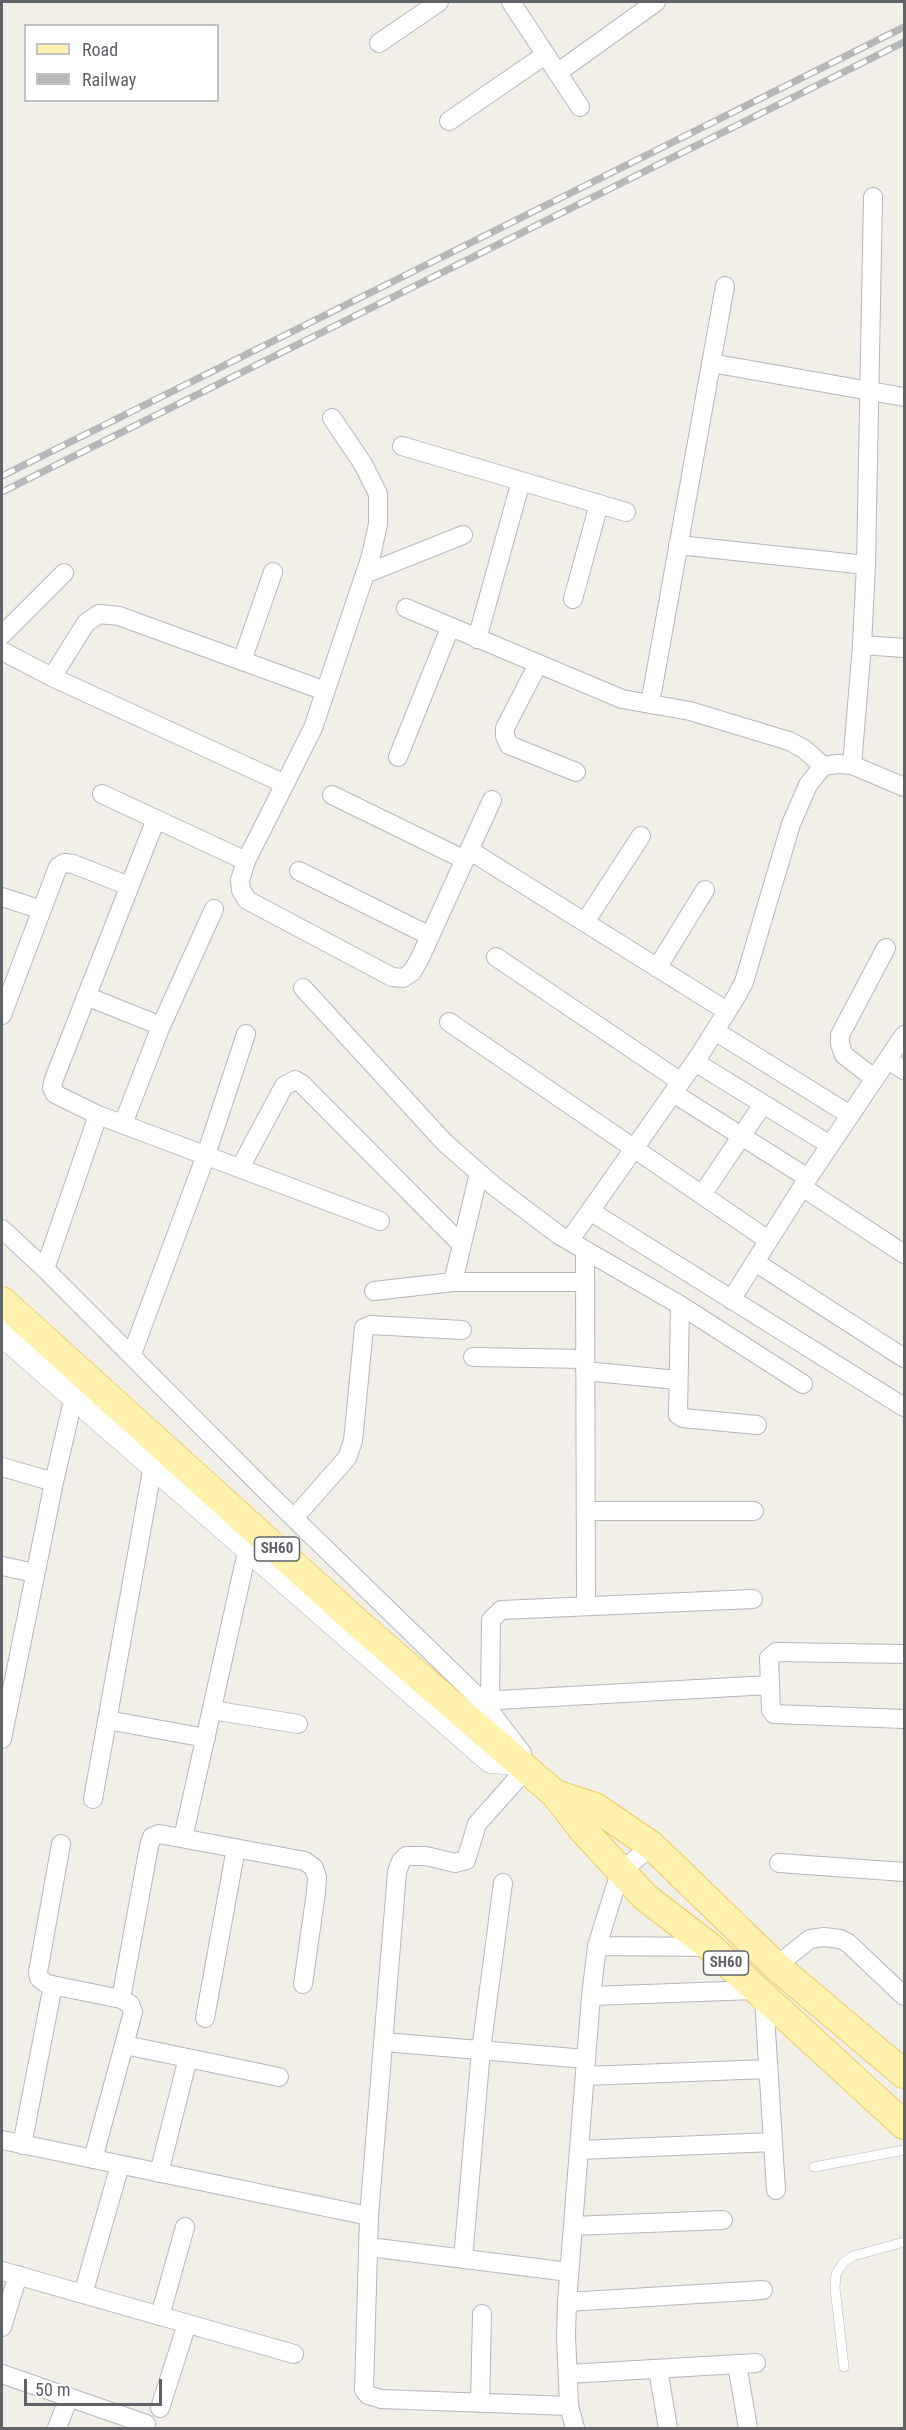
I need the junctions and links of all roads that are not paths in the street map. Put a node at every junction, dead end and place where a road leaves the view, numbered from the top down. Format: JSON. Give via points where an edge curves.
{"nodes":[{"id":1,"x":438,"y":2,"type":"edge"},
{"id":2,"x":511,"y":2,"type":"edge"},
{"id":3,"x":656,"y":2,"type":"edge"},
{"id":4,"x":380,"y":43,"type":"dead end"},
{"id":5,"x":545,"y":55,"type":"junction"},
{"id":6,"x":557,"y":73,"type":"junction"},
{"id":7,"x":580,"y":107,"type":"dead end"},
{"id":8,"x":449,"y":121,"type":"dead end"},
{"id":9,"x":873,"y":197,"type":"dead end"},
{"id":10,"x":725,"y":286,"type":"dead end"},
{"id":11,"x":711,"y":363,"type":"junction"},
{"id":12,"x":870,"y":391,"type":"junction"},
{"id":13,"x":904,"y":398,"type":"edge"},
{"id":14,"x":332,"y":418,"type":"dead end"},
{"id":15,"x":402,"y":446,"type":"dead end"},
{"id":16,"x":521,"y":481,"type":"junction"},
{"id":17,"x":599,"y":504,"type":"junction"},
{"id":18,"x":626,"y":512,"type":"dead end"},
{"id":19,"x":464,"y":535,"type":"dead end"},
{"id":20,"x":678,"y":545,"type":"junction"},
{"id":21,"x":866,"y":565,"type":"junction"},
{"id":22,"x":273,"y":572,"type":"dead end"},
{"id":23,"x":64,"y":573,"type":"dead end"},
{"id":24,"x":364,"y":574,"type":"junction"},
{"id":25,"x":573,"y":599,"type":"dead end"},
{"id":26,"x":406,"y":608,"type":"dead end"},
{"id":27,"x":450,"y":628,"type":"junction"},
{"id":28,"x":2,"y":636,"type":"edge"},
{"id":29,"x":477,"y":639,"type":"junction"},
{"id":30,"x":862,"y":645,"type":"junction"},
{"id":31,"x":904,"y":648,"type":"edge"},
{"id":32,"x":2,"y":651,"type":"edge"},
{"id":33,"x":242,"y":661,"type":"junction"},
{"id":34,"x":537,"y":664,"type":"junction"},
{"id":35,"x":52,"y":677,"type":"junction"},
{"id":36,"x":325,"y":691,"type":"junction"},
{"id":37,"x":650,"y":704,"type":"junction"},
{"id":38,"x":398,"y":758,"type":"dead end"},
{"id":39,"x":852,"y":765,"type":"junction"},
{"id":40,"x":823,"y":766,"type":"junction"},
{"id":41,"x":576,"y":772,"type":"dead end"},
{"id":42,"x":285,"y":784,"type":"junction"},
{"id":43,"x":904,"y":787,"type":"edge"},
{"id":44,"x":102,"y":794,"type":"dead end"},
{"id":45,"x":332,"y":795,"type":"dead end"},
{"id":46,"x":492,"y":800,"type":"dead end"},
{"id":47,"x":156,"y":819,"type":"junction"},
{"id":48,"x":641,"y":836,"type":"dead end"},
{"id":49,"x":467,"y":855,"type":"junction"},
{"id":50,"x":246,"y":861,"type":"junction"},
{"id":51,"x":298,"y":871,"type":"dead end"},
{"id":52,"x":129,"y":886,"type":"junction"},
{"id":53,"x":705,"y":891,"type":"dead end"},
{"id":54,"x":2,"y":897,"type":"edge"},
{"id":55,"x":214,"y":909,"type":"dead end"},
{"id":56,"x":42,"y":910,"type":"junction"},
{"id":57,"x":585,"y":922,"type":"junction"},
{"id":58,"x":430,"y":936,"type":"junction"},
{"id":59,"x":886,"y":948,"type":"dead end"},
{"id":60,"x":496,"y":957,"type":"dead end"},
{"id":61,"x":657,"y":968,"type":"junction"},
{"id":62,"x":303,"y":988,"type":"dead end"},
{"id":63,"x":86,"y":996,"type":"junction"},
{"id":64,"x":727,"y":1011,"type":"junction"},
{"id":65,"x":2,"y":1015,"type":"edge"},
{"id":66,"x":449,"y":1022,"type":"dead end"},
{"id":67,"x":161,"y":1026,"type":"junction"},
{"id":68,"x":715,"y":1031,"type":"junction"},
{"id":69,"x":246,"y":1034,"type":"dead end"},
{"id":70,"x":904,"y":1035,"type":"edge"},
{"id":71,"x":888,"y":1060,"type":"junction"},
{"id":72,"x":695,"y":1062,"type":"junction"},
{"id":73,"x":904,"y":1070,"type":"edge"},
{"id":74,"x":875,"y":1079,"type":"junction"},
{"id":75,"x":677,"y":1088,"type":"junction"},
{"id":76,"x":763,"y":1104,"type":"junction"},
{"id":77,"x":98,"y":1115,"type":"junction"},
{"id":78,"x":850,"y":1115,"type":"junction"},
{"id":79,"x":123,"y":1124,"type":"junction"},
{"id":80,"x":741,"y":1136,"type":"junction"},
{"id":81,"x":830,"y":1145,"type":"junction"},
{"id":82,"x":634,"y":1148,"type":"junction"},
{"id":83,"x":206,"y":1155,"type":"junction"},
{"id":84,"x":240,"y":1168,"type":"junction"},
{"id":85,"x":479,"y":1173,"type":"junction"},
{"id":86,"x":805,"y":1182,"type":"junction"},
{"id":87,"x":702,"y":1195,"type":"junction"},
{"id":88,"x":590,"y":1211,"type":"junction"},
{"id":89,"x":380,"y":1221,"type":"dead end"},
{"id":90,"x":2,"y":1229,"type":"edge"},
{"id":91,"x":768,"y":1240,"type":"junction"},
{"id":92,"x":462,"y":1245,"type":"junction"},
{"id":93,"x":577,"y":1245,"type":"junction"},
{"id":94,"x":904,"y":1254,"type":"edge"},
{"id":95,"x":755,"y":1262,"type":"junction"},
{"id":96,"x":45,"y":1269,"type":"junction"},
{"id":97,"x":453,"y":1282,"type":"junction"},
{"id":98,"x":585,"y":1282,"type":"junction"},
{"id":99,"x":374,"y":1291,"type":"dead end"},
{"id":100,"x":2,"y":1300,"type":"edge"},
{"id":101,"x":731,"y":1300,"type":"junction"},
{"id":102,"x":680,"y":1305,"type":"junction"},
{"id":103,"x":462,"y":1330,"type":"dead end"},
{"id":104,"x":2,"y":1333,"type":"edge"},
{"id":105,"x":132,"y":1354,"type":"junction"},
{"id":106,"x":473,"y":1357,"type":"dead end"},
{"id":107,"x":904,"y":1358,"type":"edge"},
{"id":108,"x":585,"y":1365,"type":"junction"},
{"id":109,"x":677,"y":1380,"type":"junction"},
{"id":110,"x":803,"y":1384,"type":"dead end"},
{"id":111,"x":74,"y":1396,"type":"junction"},
{"id":112,"x":904,"y":1407,"type":"edge"},
{"id":113,"x":757,"y":1425,"type":"dead end"},
{"id":114,"x":153,"y":1465,"type":"junction"},
{"id":115,"x":2,"y":1467,"type":"edge"},
{"id":116,"x":54,"y":1482,"type":"junction"},
{"id":117,"x":586,"y":1511,"type":"junction"},
{"id":118,"x":754,"y":1511,"type":"dead end"},
{"id":119,"x":294,"y":1518,"type":"junction"},
{"id":120,"x":248,"y":1547,"type":"junction"},
{"id":121,"x":2,"y":1566,"type":"edge"},
{"id":122,"x":35,"y":1573,"type":"junction"},
{"id":123,"x":753,"y":1599,"type":"dead end"},
{"id":124,"x":586,"y":1606,"type":"junction"},
{"id":125,"x":904,"y":1654,"type":"edge"},
{"id":126,"x":9,"y":1662,"type":"edge"},
{"id":127,"x":770,"y":1685,"type":"junction"},
{"id":128,"x":486,"y":1700,"type":"junction"},
{"id":129,"x":449,"y":1702,"type":"junction"},
{"id":130,"x":212,"y":1710,"type":"junction"},
{"id":131,"x":904,"y":1719,"type":"edge"},
{"id":132,"x":107,"y":1720,"type":"junction"},
{"id":133,"x":298,"y":1724,"type":"dead end"},
{"id":134,"x":206,"y":1738,"type":"junction"},
{"id":135,"x":2,"y":1739,"type":"edge"},
{"id":136,"x":521,"y":1766,"type":"junction"},
{"id":137,"x":555,"y":1794,"type":"junction"},
{"id":138,"x":93,"y":1799,"type":"dead end"},
{"id":139,"x":183,"y":1838,"type":"junction"},
{"id":140,"x":61,"y":1844,"type":"dead end"},
{"id":141,"x":652,"y":1846,"type":"junction"},
{"id":142,"x":236,"y":1848,"type":"junction"},
{"id":143,"x":779,"y":1863,"type":"dead end"},
{"id":144,"x":620,"y":1872,"type":"junction"},
{"id":145,"x":904,"y":1872,"type":"edge"},
{"id":146,"x":503,"y":1883,"type":"dead end"},
{"id":147,"x":597,"y":1946,"type":"junction"},
{"id":148,"x":710,"y":1947,"type":"junction"},
{"id":149,"x":776,"y":1966,"type":"junction"},
{"id":150,"x":303,"y":1984,"type":"dead end"},
{"id":151,"x":53,"y":1985,"type":"junction"},
{"id":152,"x":591,"y":1995,"type":"junction"},
{"id":153,"x":759,"y":1995,"type":"junction"},
{"id":154,"x":904,"y":1996,"type":"edge"},
{"id":155,"x":122,"y":1999,"type":"junction"},
{"id":156,"x":206,"y":2018,"type":"dead end"},
{"id":157,"x":384,"y":2042,"type":"junction"},
{"id":158,"x":125,"y":2045,"type":"junction"},
{"id":159,"x":481,"y":2050,"type":"junction"},
{"id":160,"x":188,"y":2058,"type":"junction"},
{"id":161,"x":585,"y":2068,"type":"junction"},
{"id":162,"x":768,"y":2069,"type":"junction"},
{"id":163,"x":904,"y":2074,"type":"edge"},
{"id":164,"x":279,"y":2076,"type":"dead end"},
{"id":165,"x":904,"y":2125,"type":"edge"},
{"id":166,"x":2,"y":2140,"type":"edge"},
{"id":167,"x":773,"y":2142,"type":"junction"},
{"id":168,"x":21,"y":2145,"type":"junction"},
{"id":169,"x":579,"y":2150,"type":"junction"},
{"id":170,"x":904,"y":2150,"type":"edge"},
{"id":171,"x":93,"y":2159,"type":"junction"},
{"id":172,"x":120,"y":2165,"type":"junction"},
{"id":173,"x":814,"y":2167,"type":"dead end"},
{"id":174,"x":159,"y":2173,"type":"junction"},
{"id":175,"x":776,"y":2190,"type":"dead end"},
{"id":176,"x":369,"y":2216,"type":"junction"},
{"id":177,"x":723,"y":2220,"type":"dead end"},
{"id":178,"x":573,"y":2226,"type":"junction"},
{"id":179,"x":185,"y":2228,"type":"dead end"},
{"id":180,"x":904,"y":2242,"type":"edge"},
{"id":181,"x":369,"y":2247,"type":"junction"},
{"id":182,"x":464,"y":2259,"type":"junction"},
{"id":183,"x":569,"y":2272,"type":"junction"},
{"id":184,"x":10,"y":2273,"type":"edge"},
{"id":185,"x":763,"y":2290,"type":"dead end"},
{"id":186,"x":83,"y":2294,"type":"junction"},
{"id":187,"x":567,"y":2302,"type":"junction"},
{"id":188,"x":482,"y":2314,"type":"dead end"},
{"id":189,"x":160,"y":2316,"type":"junction"},
{"id":190,"x":187,"y":2324,"type":"junction"},
{"id":191,"x":2,"y":2327,"type":"edge"},
{"id":192,"x":294,"y":2354,"type":"dead end"},
{"id":193,"x":844,"y":2367,"type":"dead end"},
{"id":194,"x":657,"y":2369,"type":"junction"},
{"id":195,"x":568,"y":2374,"type":"junction"},
{"id":196,"x":3,"y":2379,"type":"edge"},
{"id":197,"x":69,"y":2397,"type":"junction"},
{"id":198,"x":480,"y":2403,"type":"junction"},
{"id":199,"x":569,"y":2406,"type":"junction"},
{"id":200,"x":160,"y":2408,"type":"dead end"},
{"id":201,"x":57,"y":2428,"type":"edge"},
{"id":202,"x":142,"y":2428,"type":"edge"},
{"id":203,"x":575,"y":2428,"type":"edge"},
{"id":204,"x":668,"y":2428,"type":"edge"},
{"id":205,"x":748,"y":2428,"type":"edge"}],
"edges":[{"from":1,"to":4,"type":"street"},
{"from":2,"to":5,"type":"street"},
{"from":3,"to":6,"type":"street"},
{"from":5,"to":6,"type":"street"},
{"from":5,"to":8,"type":"street"},
{"from":6,"to":7,"type":"street"},
{"from":9,"to":12,"type":"street"},
{"from":10,"to":11,"type":"street"},
{"from":11,"to":12,"type":"street"},
{"from":11,"to":20,"type":"street"},
{"from":12,"to":13,"type":"street"},
{"from":12,"to":21,"type":"street"},
{"from":14,"to":24,"type":"street","via":[[378,494],[378,524]]},
{"from":15,"to":16,"type":"street"},
{"from":16,"to":17,"type":"street"},
{"from":16,"to":29,"type":"street"},
{"from":17,"to":18,"type":"street"},
{"from":17,"to":25,"type":"street"},
{"from":19,"to":24,"type":"street"},
{"from":20,"to":21,"type":"street"},
{"from":20,"to":37,"type":"street"},
{"from":21,"to":30,"type":"street"},
{"from":22,"to":33,"type":"street"},
{"from":23,"to":28,"type":"street"},
{"from":24,"to":36,"type":"street"},
{"from":26,"to":27,"type":"street"},
{"from":27,"to":29,"type":"street"},
{"from":27,"to":38,"type":"street"},
{"from":29,"to":34,"type":"street"},
{"from":30,"to":31,"type":"street"},
{"from":30,"to":39,"type":"street"},
{"from":32,"to":35,"type":"street"},
{"from":33,"to":35,"type":"street","via":[[119,616],[99,614],[86,623]]},
{"from":33,"to":36,"type":"street"},
{"from":34,"to":37,"type":"street","via":[[622,699]]},
{"from":34,"to":41,"type":"street","via":[[505,728],[505,736],[509,745]]},
{"from":35,"to":42,"type":"street"},
{"from":36,"to":42,"type":"street","via":[[313,728]]},
{"from":37,"to":40,"type":"street","via":[[690,711],[789,741]]},
{"from":39,"to":40,"type":"street"},
{"from":39,"to":43,"type":"street"},
{"from":40,"to":64,"type":"street","via":[[808,785],[791,824],[744,982]]},
{"from":42,"to":50,"type":"street"},
{"from":44,"to":47,"type":"street"},
{"from":45,"to":49,"type":"street"},
{"from":46,"to":49,"type":"street"},
{"from":47,"to":50,"type":"street"},
{"from":47,"to":52,"type":"street"},
{"from":48,"to":57,"type":"street"},
{"from":49,"to":57,"type":"street"},
{"from":49,"to":58,"type":"street"},
{"from":50,"to":58,"type":"street","via":[[240,880],[247,900],[392,977],[403,978],[412,972]]},
{"from":51,"to":58,"type":"street"},
{"from":52,"to":56,"type":"street","via":[[64,863],[58,867]]},
{"from":52,"to":63,"type":"street"},
{"from":53,"to":61,"type":"street"},
{"from":54,"to":56,"type":"street"},
{"from":55,"to":67,"type":"street"},
{"from":56,"to":65,"type":"street"},
{"from":57,"to":61,"type":"street"},
{"from":59,"to":74,"type":"street","via":[[840,1035],[844,1055]]},
{"from":60,"to":75,"type":"street"},
{"from":61,"to":64,"type":"street"},
{"from":62,"to":85,"type":"street","via":[[445,1143]]},
{"from":63,"to":67,"type":"street"},
{"from":63,"to":77,"type":"street","via":[[52,1088],[64,1100]]},
{"from":64,"to":68,"type":"street"},
{"from":66,"to":82,"type":"street"},
{"from":67,"to":79,"type":"street"},
{"from":68,"to":72,"type":"street"},
{"from":68,"to":78,"type":"street"},
{"from":69,"to":83,"type":"street"},
{"from":70,"to":71,"type":"street"},
{"from":71,"to":73,"type":"street"},
{"from":71,"to":74,"type":"street"},
{"from":72,"to":75,"type":"street"},
{"from":72,"to":76,"type":"street"},
{"from":74,"to":78,"type":"street"},
{"from":75,"to":80,"type":"street"},
{"from":75,"to":82,"type":"street"},
{"from":76,"to":80,"type":"street"},
{"from":76,"to":81,"type":"street"},
{"from":77,"to":79,"type":"street"},
{"from":77,"to":96,"type":"street"},
{"from":78,"to":81,"type":"street"},
{"from":79,"to":83,"type":"street"},
{"from":80,"to":86,"type":"street"},
{"from":80,"to":87,"type":"street"},
{"from":81,"to":86,"type":"street"},
{"from":82,"to":87,"type":"street"},
{"from":82,"to":88,"type":"street"},
{"from":83,"to":84,"type":"street"},
{"from":83,"to":105,"type":"street"},
{"from":84,"to":89,"type":"street"},
{"from":84,"to":92,"type":"street","via":[[284,1086],[295,1080]]},
{"from":85,"to":92,"type":"street"},
{"from":85,"to":93,"type":"street"},
{"from":86,"to":91,"type":"street"},
{"from":86,"to":94,"type":"street"},
{"from":87,"to":91,"type":"street"},
{"from":88,"to":93,"type":"street"},
{"from":88,"to":101,"type":"street"},
{"from":90,"to":96,"type":"street"},
{"from":91,"to":95,"type":"street"},
{"from":92,"to":97,"type":"street"},
{"from":93,"to":98,"type":"street"},
{"from":93,"to":102,"type":"street"},
{"from":95,"to":101,"type":"street"},
{"from":95,"to":107,"type":"street"},
{"from":96,"to":105,"type":"street"},
{"from":97,"to":98,"type":"street"},
{"from":97,"to":99,"type":"street"},
{"from":98,"to":108,"type":"street"},
{"from":100,"to":129,"type":"main road","number":"SH60"},
{"from":101,"to":112,"type":"street"},
{"from":102,"to":109,"type":"street"},
{"from":102,"to":110,"type":"street"},
{"from":103,"to":119,"type":"street","via":[[371,1325],[364,1328],[353,1441],[342,1464]]},
{"from":104,"to":111,"type":"street"},
{"from":105,"to":119,"type":"street"},
{"from":106,"to":108,"type":"street"},
{"from":108,"to":109,"type":"street"},
{"from":108,"to":117,"type":"street"},
{"from":109,"to":113,"type":"street","via":[[676,1408],[683,1418]]},
{"from":111,"to":114,"type":"street"},
{"from":111,"to":116,"type":"street"},
{"from":114,"to":120,"type":"street"},
{"from":114,"to":132,"type":"street"},
{"from":115,"to":116,"type":"street"},
{"from":116,"to":122,"type":"street"},
{"from":117,"to":118,"type":"street"},
{"from":117,"to":124,"type":"street"},
{"from":119,"to":128,"type":"street"},
{"from":120,"to":130,"type":"street"},
{"from":120,"to":136,"type":"street","via":[[492,1760]]},
{"from":121,"to":122,"type":"street"},
{"from":122,"to":126,"type":"street"},
{"from":123,"to":124,"type":"street"},
{"from":124,"to":128,"type":"street","via":[[496,1613],[491,1620]]},
{"from":125,"to":127,"type":"street","via":[[776,1652],[769,1659]]},
{"from":126,"to":135,"type":"street"},
{"from":127,"to":128,"type":"street"},
{"from":127,"to":131,"type":"street","via":[[774,1714]]},
{"from":128,"to":129,"type":"street"},
{"from":128,"to":137,"type":"street"},
{"from":129,"to":136,"type":"main road","number":"SH60"},
{"from":130,"to":133,"type":"street"},
{"from":130,"to":134,"type":"street"},
{"from":132,"to":134,"type":"street"},
{"from":132,"to":138,"type":"street"},
{"from":134,"to":139,"type":"street"},
{"from":136,"to":137,"type":"main road","number":"SH60"},
{"from":136,"to":157,"type":"street","via":[[477,1824],[466,1860],[455,1863],[406,1856],[400,1861]]},
{"from":137,"to":141,"type":"main road","number":"SH60","via":[[595,1808]]},
{"from":137,"to":144,"type":"main road","number":"SH60"},
{"from":139,"to":142,"type":"street"},
{"from":139,"to":155,"type":"street","via":[[159,1834],[152,1837]]},
{"from":140,"to":151,"type":"street","via":[[38,1972],[42,1981]]},
{"from":141,"to":144,"type":"street"},
{"from":141,"to":149,"type":"main road","number":"SH60"},
{"from":142,"to":150,"type":"street","via":[[305,1861],[314,1868],[316,1892]]},
{"from":142,"to":156,"type":"street"},
{"from":143,"to":145,"type":"street"},
{"from":144,"to":147,"type":"street"},
{"from":144,"to":148,"type":"main road","number":"SH60","via":[[645,1897]]},
{"from":146,"to":159,"type":"street"},
{"from":147,"to":148,"type":"street"},
{"from":147,"to":152,"type":"street"},
{"from":148,"to":153,"type":"main road","number":"SH60"},
{"from":149,"to":154,"type":"street","via":[[810,1939],[840,1939]]},
{"from":149,"to":163,"type":"main road","number":"SH60"},
{"from":151,"to":155,"type":"street"},
{"from":151,"to":168,"type":"street"},
{"from":152,"to":153,"type":"street"},
{"from":152,"to":161,"type":"street"},
{"from":153,"to":162,"type":"street"},
{"from":153,"to":165,"type":"main road","number":"SH60"},
{"from":155,"to":158,"type":"street","via":[[133,2012]]},
{"from":157,"to":159,"type":"street"},
{"from":157,"to":176,"type":"street"},
{"from":158,"to":160,"type":"street"},
{"from":158,"to":171,"type":"street"},
{"from":159,"to":161,"type":"street"},
{"from":159,"to":182,"type":"street"},
{"from":160,"to":164,"type":"street"},
{"from":160,"to":174,"type":"street"},
{"from":161,"to":162,"type":"street"},
{"from":161,"to":169,"type":"street"},
{"from":162,"to":167,"type":"street"},
{"from":166,"to":168,"type":"street"},
{"from":167,"to":169,"type":"street"},
{"from":167,"to":175,"type":"street"},
{"from":168,"to":171,"type":"street"},
{"from":169,"to":178,"type":"street"},
{"from":170,"to":173,"type":"lane"},
{"from":171,"to":172,"type":"street"},
{"from":172,"to":174,"type":"street"},
{"from":172,"to":186,"type":"street"},
{"from":174,"to":176,"type":"street"},
{"from":176,"to":181,"type":"street"},
{"from":177,"to":178,"type":"street"},
{"from":178,"to":183,"type":"street"},
{"from":179,"to":189,"type":"street"},
{"from":180,"to":193,"type":"lane","via":[[853,2256],[836,2274]]},
{"from":181,"to":182,"type":"street"},
{"from":181,"to":198,"type":"street","via":[[364,2390],[373,2398]]},
{"from":182,"to":183,"type":"street"},
{"from":183,"to":187,"type":"street"},
{"from":184,"to":186,"type":"street"},
{"from":184,"to":191,"type":"street"},
{"from":185,"to":187,"type":"street"},
{"from":186,"to":189,"type":"street"},
{"from":187,"to":195,"type":"street"},
{"from":188,"to":198,"type":"street"},
{"from":189,"to":190,"type":"street"},
{"from":190,"to":192,"type":"street"},
{"from":190,"to":200,"type":"street"},
{"from":194,"to":195,"type":"street"},
{"from":194,"to":204,"type":"street"},
{"from":194,"to":205,"type":"street","via":[[747,2363]]},
{"from":195,"to":199,"type":"street"},
{"from":196,"to":197,"type":"street"},
{"from":197,"to":201,"type":"street"},
{"from":197,"to":202,"type":"street","via":[[146,2424]]},
{"from":198,"to":199,"type":"street"},
{"from":199,"to":203,"type":"street"}]}
